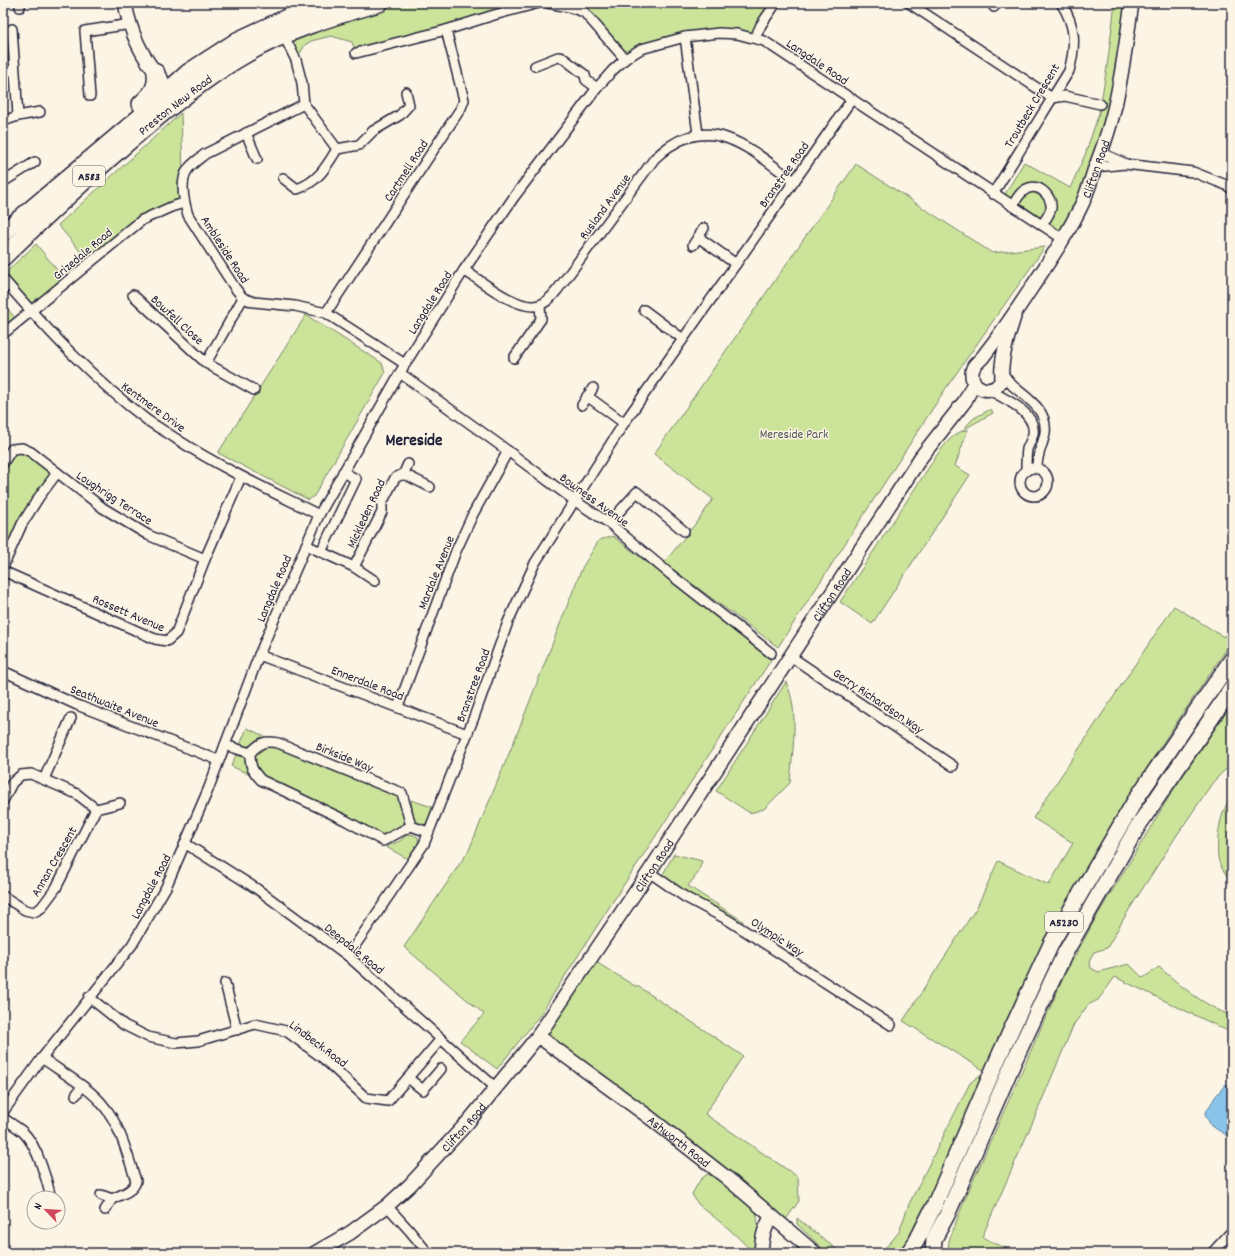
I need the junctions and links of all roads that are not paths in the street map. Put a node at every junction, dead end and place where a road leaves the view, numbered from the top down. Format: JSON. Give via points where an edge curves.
{"nodes":[{"id":1,"x":126,"y":3,"type":"edge"},
{"id":2,"x":328,"y":3,"type":"edge"},
{"id":3,"x":379,"y":3,"type":"edge"},
{"id":4,"x":539,"y":3,"type":"edge"},
{"id":5,"x":548,"y":3,"type":"edge"},
{"id":6,"x":776,"y":3,"type":"edge"},
{"id":7,"x":910,"y":3,"type":"edge"},
{"id":8,"x":1061,"y":3,"type":"edge"},
{"id":9,"x":1132,"y":3,"type":"edge"},
{"id":10,"x":130,"y":24,"type":"junction"},
{"id":11,"x":12,"y":29,"type":"dead end"},
{"id":12,"x":446,"y":30,"type":"junction"},
{"id":13,"x":284,"y":36,"type":"junction"},
{"id":14,"x":685,"y":37,"type":"junction"},
{"id":15,"x":755,"y":38,"type":"junction"},
{"id":16,"x":356,"y":53,"type":"dead end"},
{"id":17,"x":625,"y":59,"type":"junction"},
{"id":18,"x":535,"y":66,"type":"dead end"},
{"id":19,"x":14,"y":70,"type":"junction"},
{"id":20,"x":3,"y":72,"type":"edge"},
{"id":21,"x":156,"y":73,"type":"junction"},
{"id":22,"x":597,"y":88,"type":"junction"},
{"id":23,"x":406,"y":92,"type":"dead end"},
{"id":24,"x":174,"y":94,"type":"junction"},
{"id":25,"x":90,"y":96,"type":"dead end"},
{"id":26,"x":1052,"y":98,"type":"junction"},
{"id":27,"x":852,"y":99,"type":"junction"},
{"id":28,"x":304,"y":104,"type":"junction"},
{"id":29,"x":1100,"y":104,"type":"dead end"},
{"id":30,"x":40,"y":112,"type":"dead end"},
{"id":31,"x":18,"y":116,"type":"junction"},
{"id":32,"x":3,"y":121,"type":"edge"},
{"id":33,"x":246,"y":133,"type":"junction"},
{"id":34,"x":698,"y":134,"type":"junction"},
{"id":35,"x":338,"y":149,"type":"junction"},
{"id":36,"x":1101,"y":153,"type":"junction"},
{"id":37,"x":95,"y":155,"type":"junction"},
{"id":38,"x":257,"y":159,"type":"dead end"},
{"id":39,"x":35,"y":162,"type":"dead end"},
{"id":40,"x":1125,"y":164,"type":"junction"},
{"id":41,"x":1096,"y":167,"type":"junction"},
{"id":42,"x":283,"y":178,"type":"dead end"},
{"id":43,"x":794,"y":181,"type":"junction"},
{"id":44,"x":3,"y":182,"type":"edge"},
{"id":45,"x":1232,"y":189,"type":"edge"},
{"id":46,"x":993,"y":194,"type":"junction"},
{"id":47,"x":184,"y":203,"type":"junction"},
{"id":48,"x":1012,"y":206,"type":"junction"},
{"id":49,"x":1042,"y":225,"type":"junction"},
{"id":50,"x":704,"y":228,"type":"dead end"},
{"id":51,"x":3,"y":233,"type":"edge"},
{"id":52,"x":698,"y":237,"type":"junction"},
{"id":53,"x":1063,"y":239,"type":"junction"},
{"id":54,"x":692,"y":245,"type":"dead end"},
{"id":55,"x":3,"y":257,"type":"edge"},
{"id":56,"x":736,"y":264,"type":"junction"},
{"id":57,"x":464,"y":270,"type":"junction"},
{"id":58,"x":3,"y":279,"type":"edge"},
{"id":59,"x":133,"y":295,"type":"dead end"},
{"id":60,"x":243,"y":298,"type":"junction"},
{"id":61,"x":540,"y":305,"type":"junction"},
{"id":62,"x":644,"y":310,"type":"dead end"},
{"id":63,"x":31,"y":312,"type":"junction"},
{"id":64,"x":326,"y":313,"type":"junction"},
{"id":65,"x":1014,"y":317,"type":"junction"},
{"id":66,"x":3,"y":334,"type":"edge"},
{"id":67,"x":683,"y":339,"type":"junction"},
{"id":68,"x":514,"y":358,"type":"dead end"},
{"id":69,"x":981,"y":360,"type":"junction"},
{"id":70,"x":206,"y":363,"type":"junction"},
{"id":71,"x":405,"y":364,"type":"junction"},
{"id":72,"x":1002,"y":371,"type":"junction"},
{"id":73,"x":400,"y":373,"type":"junction"},
{"id":74,"x":974,"y":383,"type":"junction"},
{"id":75,"x":593,"y":388,"type":"dead end"},
{"id":76,"x":254,"y":390,"type":"dead end"},
{"id":77,"x":987,"y":390,"type":"junction"},
{"id":78,"x":587,"y":396,"type":"junction"},
{"id":79,"x":582,"y":405,"type":"dead end"},
{"id":80,"x":624,"y":424,"type":"junction"},
{"id":81,"x":941,"y":432,"type":"junction"},
{"id":82,"x":508,"y":451,"type":"junction"},
{"id":83,"x":3,"y":463,"type":"edge"},
{"id":84,"x":408,"y":464,"type":"dead end"},
{"id":85,"x":1037,"y":469,"type":"junction"},
{"id":86,"x":1026,"y":471,"type":"junction"},
{"id":87,"x":343,"y":472,"type":"junction"},
{"id":88,"x":57,"y":473,"type":"junction"},
{"id":89,"x":403,"y":475,"type":"junction"},
{"id":90,"x":241,"y":477,"type":"junction"},
{"id":91,"x":630,"y":485,"type":"dead end"},
{"id":92,"x":430,"y":487,"type":"dead end"},
{"id":93,"x":637,"y":492,"type":"junction"},
{"id":94,"x":575,"y":501,"type":"junction"},
{"id":95,"x":319,"y":514,"type":"junction"},
{"id":96,"x":609,"y":524,"type":"junction"},
{"id":97,"x":684,"y":531,"type":"dead end"},
{"id":98,"x":306,"y":545,"type":"junction"},
{"id":99,"x":321,"y":552,"type":"junction"},
{"id":100,"x":205,"y":559,"type":"junction"},
{"id":101,"x":3,"y":567,"type":"edge"},
{"id":102,"x":354,"y":567,"type":"junction"},
{"id":103,"x":3,"y":571,"type":"edge"},
{"id":104,"x":376,"y":581,"type":"dead end"},
{"id":105,"x":771,"y":653,"type":"dead end"},
{"id":106,"x":259,"y":654,"type":"junction"},
{"id":107,"x":790,"y":656,"type":"junction"},
{"id":108,"x":1232,"y":659,"type":"edge"},
{"id":109,"x":3,"y":670,"type":"edge"},
{"id":110,"x":1232,"y":688,"type":"edge"},
{"id":111,"x":398,"y":708,"type":"junction"},
{"id":112,"x":71,"y":718,"type":"dead end"},
{"id":113,"x":467,"y":734,"type":"junction"},
{"id":114,"x":225,"y":745,"type":"junction"},
{"id":115,"x":250,"y":754,"type":"junction"},
{"id":116,"x":218,"y":760,"type":"junction"},
{"id":117,"x":953,"y":766,"type":"dead end"},
{"id":118,"x":44,"y":779,"type":"junction"},
{"id":119,"x":3,"y":801,"type":"edge"},
{"id":120,"x":120,"y":803,"type":"dead end"},
{"id":121,"x":96,"y":809,"type":"junction"},
{"id":122,"x":411,"y":826,"type":"junction"},
{"id":123,"x":428,"y":832,"type":"junction"},
{"id":124,"x":186,"y":844,"type":"junction"},
{"id":125,"x":649,"y":872,"type":"junction"},
{"id":126,"x":3,"y":896,"type":"edge"},
{"id":127,"x":348,"y":956,"type":"junction"},
{"id":128,"x":225,"y":983,"type":"dead end"},
{"id":129,"x":89,"y":998,"type":"junction"},
{"id":130,"x":891,"y":1025,"type":"dead end"},
{"id":131,"x":237,"y":1030,"type":"junction"},
{"id":132,"x":538,"y":1036,"type":"junction"},
{"id":133,"x":441,"y":1039,"type":"junction"},
{"id":134,"x":42,"y":1058,"type":"junction"},
{"id":135,"x":441,"y":1069,"type":"dead end"},
{"id":136,"x":408,"y":1078,"type":"junction"},
{"id":137,"x":496,"y":1088,"type":"junction"},
{"id":138,"x":86,"y":1089,"type":"junction"},
{"id":139,"x":76,"y":1095,"type":"dead end"},
{"id":140,"x":3,"y":1112,"type":"edge"},
{"id":141,"x":3,"y":1118,"type":"edge"},
{"id":142,"x":49,"y":1190,"type":"edge"},
{"id":143,"x":101,"y":1195,"type":"dead end"},
{"id":144,"x":112,"y":1199,"type":"junction"},
{"id":145,"x":387,"y":1206,"type":"junction"},
{"id":146,"x":105,"y":1210,"type":"dead end"},
{"id":147,"x":947,"y":1215,"type":"junction"},
{"id":148,"x":772,"y":1216,"type":"junction"},
{"id":149,"x":1232,"y":1231,"type":"edge"},
{"id":150,"x":315,"y":1253,"type":"edge"},
{"id":151,"x":428,"y":1253,"type":"edge"},
{"id":152,"x":761,"y":1253,"type":"edge"},
{"id":153,"x":815,"y":1253,"type":"edge"},
{"id":154,"x":908,"y":1253,"type":"edge"},
{"id":155,"x":933,"y":1253,"type":"edge"},
{"id":156,"x":941,"y":1253,"type":"edge"},
{"id":157,"x":1212,"y":1253,"type":"edge"}],
"edges":[{"from":1,"to":10,"type":"street"},
{"from":2,"to":24,"type":"highway","name":"Preston New Road","number":"A583","via":[[289,17],[239,40],[194,70]]},
{"from":3,"to":13,"type":"highway","name":"Preston New Road","number":"A583","via":[[328,18]]},
{"from":4,"to":12,"type":"street"},
{"from":5,"to":17,"type":"street","via":[[584,12]]},
{"from":6,"to":15,"type":"street"},
{"from":7,"to":26,"type":"street"},
{"from":8,"to":26,"type":"street","name":"Troutbeck Crescent","via":[[1072,25],[1074,53],[1069,70]]},
{"from":9,"to":36,"type":"street","name":"Clifton Road","via":[[1116,103]]},
{"from":10,"to":21,"type":"street","via":[[140,50]]},
{"from":10,"to":25,"type":"street","via":[[85,31]]},
{"from":11,"to":19,"type":"street"},
{"from":12,"to":16,"type":"street"},
{"from":12,"to":64,"type":"street","name":"Cartmell Road","via":[[464,100],[461,108]]},
{"from":13,"to":24,"type":"highway","name":"Preston New Road","number":"A583"},
{"from":13,"to":28,"type":"street","via":[[296,60]]},
{"from":14,"to":15,"type":"street","name":"Langdale Road","via":[[719,33]]},
{"from":14,"to":17,"type":"street","name":"Langdale Road","via":[[641,49]]},
{"from":14,"to":34,"type":"street"},
{"from":15,"to":27,"type":"street","name":"Langdale Road","via":[[764,41]]},
{"from":17,"to":22,"type":"street","name":"Langdale Road"},
{"from":18,"to":22,"type":"street","via":[[554,58],[563,58]]},
{"from":19,"to":20,"type":"street"},
{"from":19,"to":31,"type":"street"},
{"from":21,"to":24,"type":"street"},
{"from":21,"to":37,"type":"highway","number":"A583","via":[[156,84],[151,95],[100,140]]},
{"from":22,"to":57,"type":"street","name":"Langdale Road","via":[[514,197]]},
{"from":23,"to":35,"type":"street","via":[[409,106],[400,115],[373,131],[359,145]]},
{"from":24,"to":37,"type":"highway","name":"Preston New Road","number":"A583","via":[[144,114]]},
{"from":24,"to":55,"type":"highway","name":"Preston New Road","number":"A583","via":[[137,135]]},
{"from":26,"to":29,"type":"street","via":[[1065,96]]},
{"from":26,"to":46,"type":"street","name":"Troutbeck Crescent"},
{"from":27,"to":43,"type":"street","name":"Branstree Road"},
{"from":27,"to":46,"type":"street","name":"Langdale Road"},
{"from":28,"to":33,"type":"street"},
{"from":28,"to":35,"type":"street"},
{"from":30,"to":31,"type":"street"},
{"from":31,"to":32,"type":"street"},
{"from":33,"to":38,"type":"street"},
{"from":33,"to":47,"type":"street","via":[[205,154],[187,170],[183,181]]},
{"from":34,"to":43,"type":"street","name":"Rusland Avenue","via":[[725,136],[745,146]]},
{"from":34,"to":61,"type":"street","name":"Rusland Avenue","via":[[670,146],[655,158],[558,289]]},
{"from":35,"to":42,"type":"street","via":[[322,173],[308,185],[296,189]]},
{"from":36,"to":40,"type":"street"},
{"from":36,"to":41,"type":"street","name":"Clifton Road"},
{"from":37,"to":51,"type":"highway","name":"Preston New Road","number":"A583"},
{"from":39,"to":44,"type":"street"},
{"from":40,"to":41,"type":"street"},
{"from":40,"to":45,"type":"street","via":[[1193,172]]},
{"from":41,"to":53,"type":"street","name":"Clifton Road","via":[[1083,201]]},
{"from":43,"to":56,"type":"street","name":"Branstree Road"},
{"from":46,"to":48,"type":"street","name":"Langdale Road"},
{"from":47,"to":60,"type":"street","name":"Ambleside Road","via":[[188,215]]},
{"from":47,"to":63,"type":"street","name":"Grizedale Road","via":[[142,220]]},
{"from":48,"to":49,"type":"street","name":"Langdale Road"},
{"from":48,"to":49,"type":"street","via":[[1028,188],[1044,192],[1050,199],[1051,206]]},
{"from":49,"to":53,"type":"street","name":"Langdale Road"},
{"from":50,"to":52,"type":"street"},
{"from":52,"to":54,"type":"street"},
{"from":52,"to":56,"type":"street"},
{"from":53,"to":65,"type":"street","name":"Clifton Road"},
{"from":56,"to":67,"type":"street","name":"Branstree Road"},
{"from":57,"to":61,"type":"street","via":[[521,304]]},
{"from":57,"to":71,"type":"street","name":"Langdale Road"},
{"from":58,"to":63,"type":"street","name":"Kentmere Drive"},
{"from":59,"to":70,"type":"street","name":"Bowfell Close"},
{"from":60,"to":64,"type":"street","name":"Ambleside Road"},
{"from":60,"to":70,"type":"street","name":"Bowfell Close"},
{"from":61,"to":68,"type":"street","via":[[541,320]]},
{"from":62,"to":67,"type":"street"},
{"from":63,"to":66,"type":"street","name":"Grizedale Road"},
{"from":63,"to":90,"type":"street","name":"Kentmere Drive","via":[[87,370],[148,421]]},
{"from":64,"to":71,"type":"street","name":"Ambleside Road"},
{"from":65,"to":69,"type":"street","name":"Clifton Road"},
{"from":65,"to":72,"type":"street","name":"Clifton Road"},
{"from":67,"to":80,"type":"street","name":"Branstree Road"},
{"from":69,"to":72,"type":"street","via":[[995,361]]},
{"from":69,"to":74,"type":"street","name":"Clifton Road","via":[[972,370]]},
{"from":70,"to":76,"type":"street","name":"Bowfell Close"},
{"from":71,"to":73,"type":"street","name":"Langdale Road"},
{"from":72,"to":77,"type":"street","name":"Clifton Road","via":[[998,385]]},
{"from":72,"to":85,"type":"street","via":[[1012,385],[1034,403],[1041,413],[1045,432]]},
{"from":73,"to":82,"type":"street","name":"Bowness Avenue"},
{"from":73,"to":87,"type":"street","name":"Langdale Road"},
{"from":74,"to":77,"type":"street"},
{"from":74,"to":81,"type":"street","name":"Clifton Road","via":[[965,401]]},
{"from":75,"to":78,"type":"street"},
{"from":77,"to":81,"type":"street","name":"Clifton Road"},
{"from":77,"to":86,"type":"street","via":[[1016,406],[1030,418],[1033,427],[1027,450]]},
{"from":78,"to":79,"type":"street"},
{"from":78,"to":80,"type":"street"},
{"from":80,"to":94,"type":"street","name":"Branstree Road"},
{"from":81,"to":107,"type":"street","name":"Clifton Road","via":[[921,457]]},
{"from":82,"to":94,"type":"street","name":"Bowness Avenue"},
{"from":82,"to":111,"type":"street","name":"Mardale Avenue","via":[[456,550]]},
{"from":83,"to":88,"type":"street","name":"Loughrigg Terrace","via":[[12,449],[22,448]]},
{"from":84,"to":89,"type":"street","name":"Mickleden Road"},
{"from":85,"to":86,"type":"street"},
{"from":85,"to":86,"type":"street","via":[[1044,473],[1048,482],[1045,490],[1037,496],[1026,494],[1020,486]]},
{"from":87,"to":95,"type":"street","name":"Langdale Road"},
{"from":87,"to":99,"type":"street","via":[[356,479]]},
{"from":88,"to":100,"type":"street","name":"Loughrigg Terrace","via":[[103,508],[148,535]]},
{"from":88,"to":101,"type":"street","via":[[22,524]]},
{"from":89,"to":92,"type":"street","name":"Mickleden Road"},
{"from":89,"to":102,"type":"street","name":"Mickleden Road","via":[[395,478],[382,503],[382,512]]},
{"from":90,"to":95,"type":"street","name":"Kentmere Drive"},
{"from":90,"to":100,"type":"street","name":"Rossett Avenue"},
{"from":91,"to":93,"type":"street"},
{"from":93,"to":96,"type":"street"},
{"from":93,"to":97,"type":"street"},
{"from":94,"to":96,"type":"street","name":"Bowness Avenue"},
{"from":94,"to":113,"type":"street","name":"Branstree Road","via":[[536,563],[508,622]]},
{"from":95,"to":98,"type":"street","name":"Langdale Road"},
{"from":96,"to":105,"type":"street","name":"Bowness Avenue"},
{"from":98,"to":99,"type":"street"},
{"from":98,"to":106,"type":"street","name":"Langdale Road"},
{"from":99,"to":102,"type":"street"},
{"from":100,"to":103,"type":"street","name":"Rossett Avenue","via":[[176,633],[166,642],[155,640]]},
{"from":102,"to":104,"type":"street"},
{"from":106,"to":111,"type":"street","name":"Ennerdale Road"},
{"from":106,"to":114,"type":"street","name":"Langdale Road"},
{"from":107,"to":117,"type":"street","name":"Gerry Richardson Way"},
{"from":107,"to":125,"type":"street","name":"Clifton Road"},
{"from":108,"to":154,"type":"main road","number":"A5230","via":[[1136,799],[1052,942],[934,1206]]},
{"from":109,"to":116,"type":"street","name":"Seathwaite Avenue","via":[[77,705]]},
{"from":110,"to":147,"type":"main road","number":"A5230","via":[[1138,826],[1065,954],[1014,1061]]},
{"from":111,"to":113,"type":"street","name":"Ennerdale Road"},
{"from":112,"to":118,"type":"street"},
{"from":113,"to":123,"type":"street","name":"Branstree Road"},
{"from":114,"to":115,"type":"street"},
{"from":114,"to":116,"type":"street","name":"Langdale Road"},
{"from":115,"to":122,"type":"street","via":[[250,764],[261,780],[383,841]]},
{"from":115,"to":122,"type":"street","name":"Birkside Way","via":[[258,744],[268,741],[278,743],[402,793]]},
{"from":116,"to":124,"type":"street","name":"Langdale Road"},
{"from":118,"to":119,"type":"street","via":[[31,774],[21,775],[12,783]]},
{"from":118,"to":121,"type":"street","via":[[77,794]]},
{"from":120,"to":121,"type":"street"},
{"from":121,"to":126,"type":"street","name":"Annan Crescent","via":[[56,888],[41,908],[34,912],[25,910]]},
{"from":122,"to":123,"type":"street"},
{"from":123,"to":127,"type":"street","name":"Branstree Road","via":[[424,844]]},
{"from":124,"to":127,"type":"street","name":"Deepdale Road","via":[[257,889]]},
{"from":124,"to":129,"type":"street","name":"Langdale Road","via":[[166,887],[132,945]]},
{"from":125,"to":130,"type":"street","name":"Olympic Way"},
{"from":125,"to":132,"type":"street","name":"Clifton Road"},
{"from":127,"to":133,"type":"street","name":"Deepdale Road"},
{"from":128,"to":131,"type":"street"},
{"from":129,"to":131,"type":"street","name":"Lindbeck Road","via":[[124,1025],[155,1039],[176,1043],[198,1041]]},
{"from":129,"to":134,"type":"street","name":"Langdale Road"},
{"from":131,"to":136,"type":"street","name":"Lindbeck Road","via":[[255,1024],[286,1031],[324,1059],[366,1098],[388,1101]]},
{"from":132,"to":137,"type":"street","name":"Clifton Road"},
{"from":132,"to":148,"type":"street","name":"Ashworth Road","via":[[654,1122]]},
{"from":133,"to":136,"type":"street","name":"Lindbeck Road"},
{"from":133,"to":137,"type":"street","name":"Deepdale Road"},
{"from":134,"to":138,"type":"street"},
{"from":134,"to":140,"type":"street","name":"Langdale Road"},
{"from":135,"to":136,"type":"street","via":[[423,1090]]},
{"from":137,"to":145,"type":"street","name":"Clifton Road","via":[[435,1158]]},
{"from":138,"to":139,"type":"street"},
{"from":138,"to":144,"type":"street","via":[[103,1104],[115,1122],[136,1181],[129,1190]]},
{"from":141,"to":142,"type":"street","via":[[24,1133],[38,1155]]},
{"from":143,"to":144,"type":"street"},
{"from":144,"to":146,"type":"street"},
{"from":145,"to":150,"type":"street","name":"Clifton Road","via":[[350,1233]]},
{"from":145,"to":151,"type":"street"},
{"from":147,"to":155,"type":"main road","number":"A5230","via":[[934,1239]]},
{"from":147,"to":156,"type":"main road","number":"A5230"},
{"from":148,"to":152,"type":"street","via":[[762,1238]]},
{"from":148,"to":153,"type":"street","name":"Ashworth Road"},
{"from":149,"to":157,"type":"street"}]}
